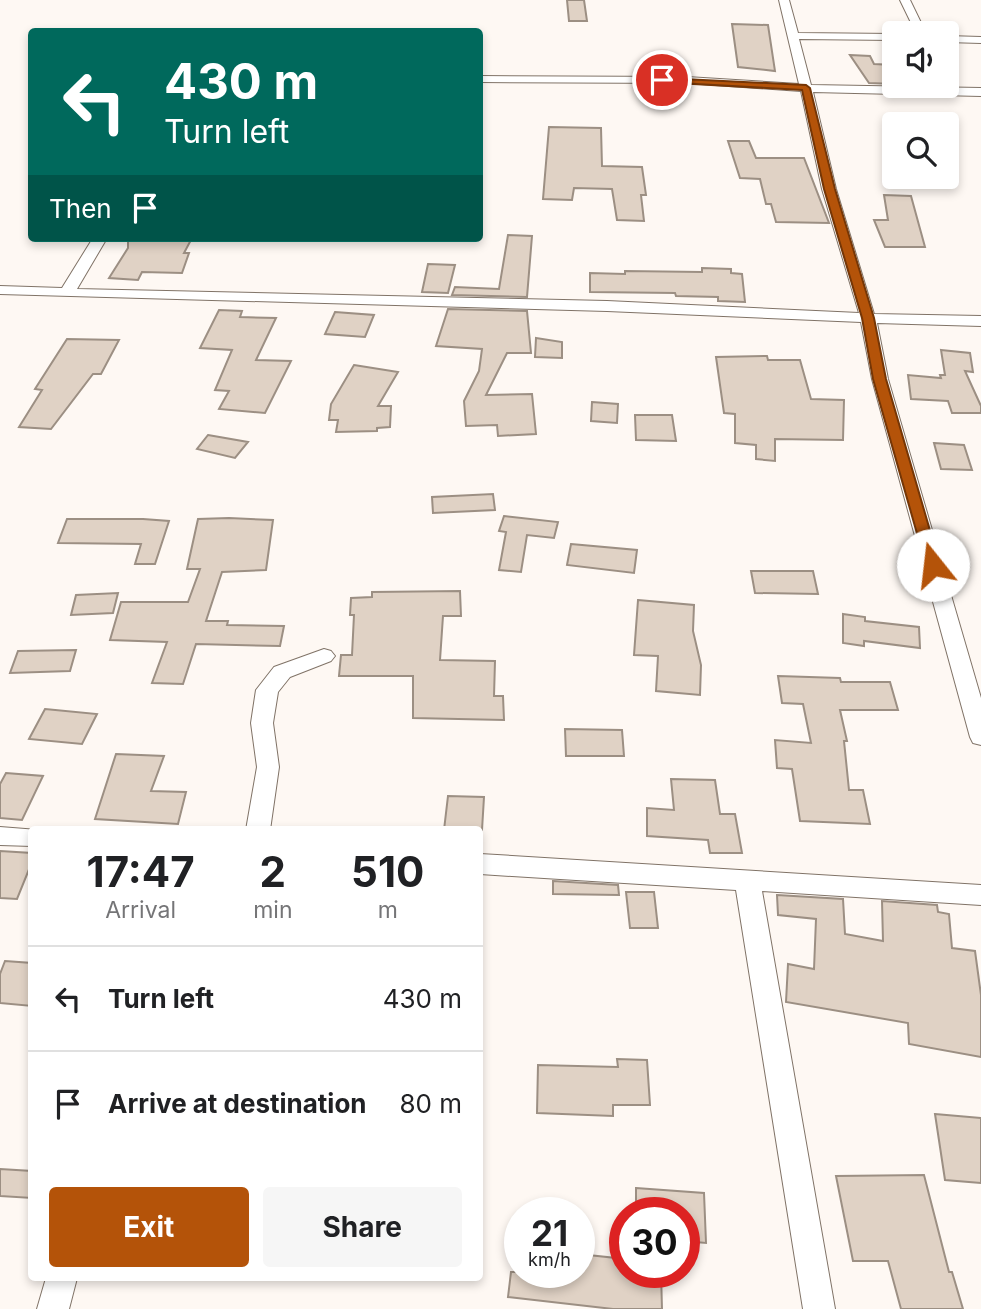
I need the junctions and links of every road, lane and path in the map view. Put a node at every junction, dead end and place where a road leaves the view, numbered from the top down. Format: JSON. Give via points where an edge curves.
{"nodes":[{"id":1,"x":784,"y":0,"type":"edge"},
{"id":2,"x":905,"y":0,"type":"edge"},
{"id":3,"x":915,"y":21,"type":"edge"},
{"id":4,"x":793,"y":36,"type":"junction"},
{"id":5,"x":882,"y":37,"type":"edge"},
{"id":6,"x":959,"y":39,"type":"edge"},
{"id":7,"x":981,"y":40,"type":"edge"},
{"id":8,"x":483,"y":79,"type":"edge"},
{"id":9,"x":806,"y":88,"type":"junction"},
{"id":10,"x":981,"y":92,"type":"edge"},
{"id":11,"x":98,"y":242,"type":"edge"},
{"id":12,"x":0,"y":290,"type":"edge"},
{"id":13,"x":68,"y":293,"type":"junction"},
{"id":14,"x":868,"y":318,"type":"junction"},
{"id":15,"x":981,"y":321,"type":"edge"},
{"id":16,"x":324,"y":656,"type":"dead end"},
{"id":17,"x":981,"y":737,"type":"edge"},
{"id":18,"x":259,"y":826,"type":"edge"},
{"id":19,"x":0,"y":835,"type":"edge"},
{"id":20,"x":28,"y":837,"type":"edge"},
{"id":21,"x":483,"y":864,"type":"edge"},
{"id":22,"x":747,"y":879,"type":"junction"},
{"id":23,"x":981,"y":895,"type":"edge"},
{"id":24,"x":61,"y":1281,"type":"edge"},
{"id":25,"x":53,"y":1309,"type":"edge"},
{"id":26,"x":818,"y":1309,"type":"edge"}],
"edges":[{"from":1,"to":4,"type":"street"},
{"from":2,"to":3,"type":"street"},
{"from":4,"to":5,"type":"street"},
{"from":4,"to":9,"type":"street"},
{"from":6,"to":7,"type":"street"},
{"from":8,"to":9,"type":"street","via":[[687,80]]},
{"from":9,"to":10,"type":"street"},
{"from":9,"to":14,"type":"street"},
{"from":11,"to":13,"type":"street"},
{"from":12,"to":13,"type":"street"},
{"from":13,"to":14,"type":"street","via":[[607,306]]},
{"from":14,"to":15,"type":"street"},
{"from":14,"to":17,"type":"street","via":[[880,379]]},
{"from":16,"to":18,"type":"street","via":[[282,672],[267,690],[262,723],[268,767]]},
{"from":19,"to":20,"type":"street"},
{"from":21,"to":22,"type":"street"},
{"from":22,"to":23,"type":"street"},
{"from":22,"to":26,"type":"street"},
{"from":24,"to":25,"type":"street"}]}
